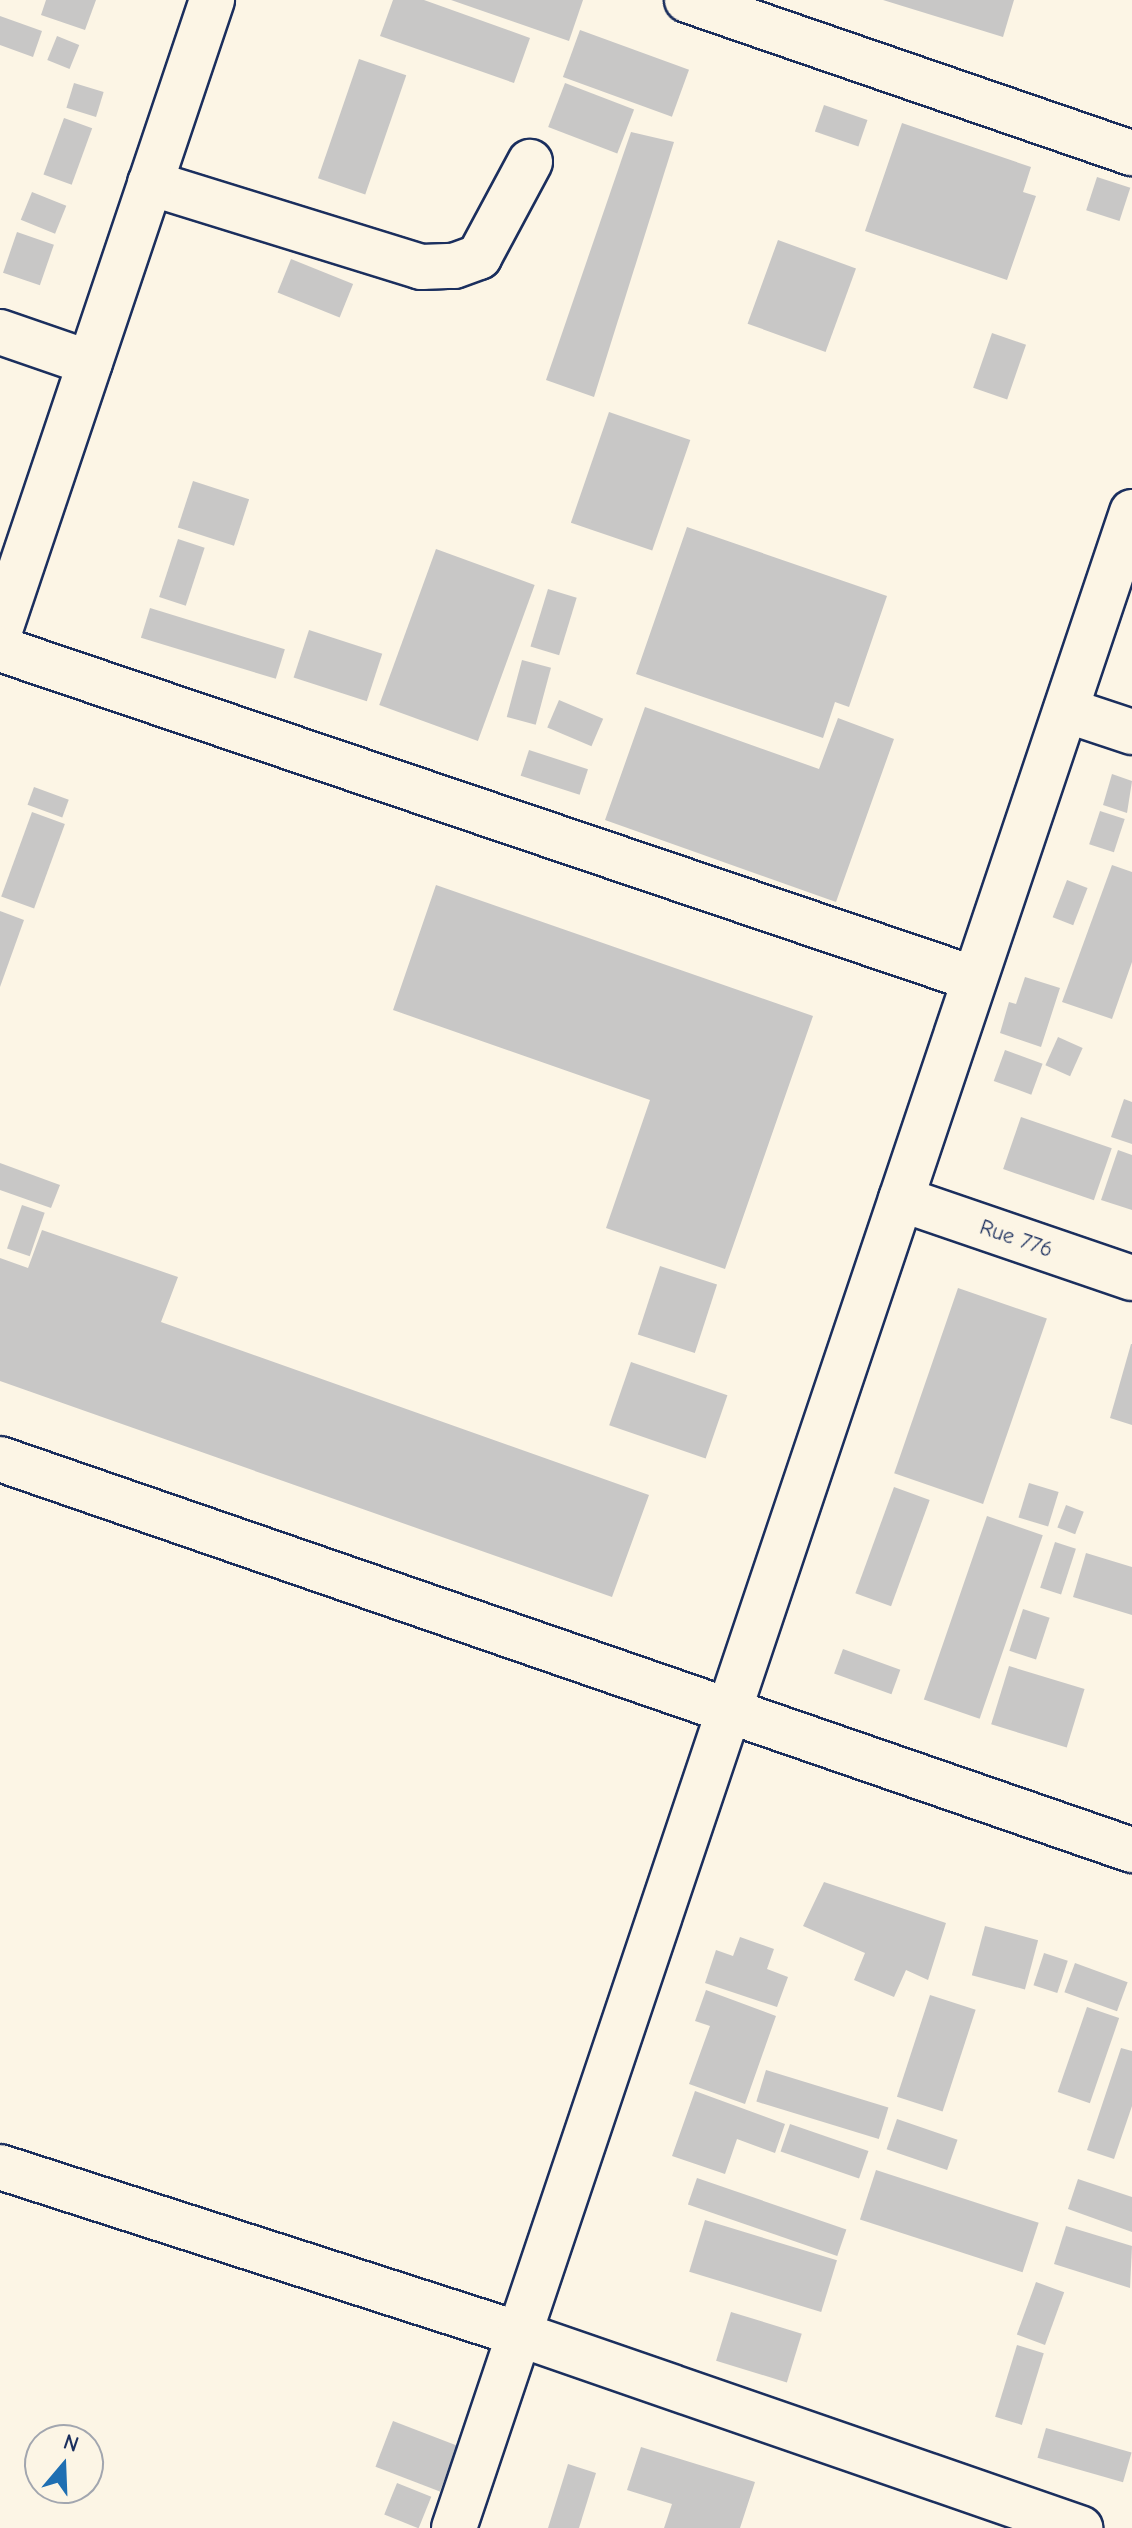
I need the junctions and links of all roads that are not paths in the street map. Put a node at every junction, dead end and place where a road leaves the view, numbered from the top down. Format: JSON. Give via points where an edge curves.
{"nodes":[{"id":1,"x":212,"y":0,"type":"edge"},
{"id":2,"x":687,"y":0,"type":"edge"},
{"id":3,"x":1132,"y":153,"type":"edge"},
{"id":4,"x":530,"y":162,"type":"dead end"},
{"id":5,"x":150,"y":183,"type":"junction"},
{"id":6,"x":0,"y":332,"type":"edge"},
{"id":7,"x":90,"y":363,"type":"junction"},
{"id":8,"x":1132,"y":512,"type":"edge"},
{"id":9,"x":0,"y":630,"type":"edge"},
{"id":10,"x":0,"y":649,"type":"edge"},
{"id":11,"x":1066,"y":710,"type":"junction"},
{"id":12,"x":1132,"y":732,"type":"edge"},
{"id":13,"x":975,"y":979,"type":"junction"},
{"id":14,"x":901,"y":1199,"type":"junction"},
{"id":15,"x":1132,"y":1278,"type":"edge"},
{"id":16,"x":0,"y":1459,"type":"edge"},
{"id":17,"x":729,"y":1711,"type":"junction"},
{"id":18,"x":1132,"y":1850,"type":"edge"},
{"id":19,"x":0,"y":2167,"type":"edge"},
{"id":20,"x":519,"y":2334,"type":"junction"},
{"id":21,"x":454,"y":2528,"type":"edge"},
{"id":22,"x":1080,"y":2528,"type":"edge"}],
"edges":[{"from":1,"to":5,"type":"street"},
{"from":2,"to":3,"type":"street"},
{"from":4,"to":5,"type":"street","via":[[479,257],[454,266],[421,267]]},
{"from":5,"to":7,"type":"street"},
{"from":6,"to":7,"type":"street"},
{"from":7,"to":9,"type":"street"},
{"from":8,"to":11,"type":"street"},
{"from":10,"to":13,"type":"street"},
{"from":11,"to":12,"type":"street"},
{"from":11,"to":13,"type":"street"},
{"from":13,"to":14,"type":"street"},
{"from":14,"to":15,"type":"street","name":"Rue 776"},
{"from":14,"to":17,"type":"street"},
{"from":16,"to":17,"type":"street"},
{"from":17,"to":18,"type":"street"},
{"from":17,"to":20,"type":"street"},
{"from":19,"to":20,"type":"street"},
{"from":20,"to":21,"type":"street"},
{"from":20,"to":22,"type":"street"}]}
